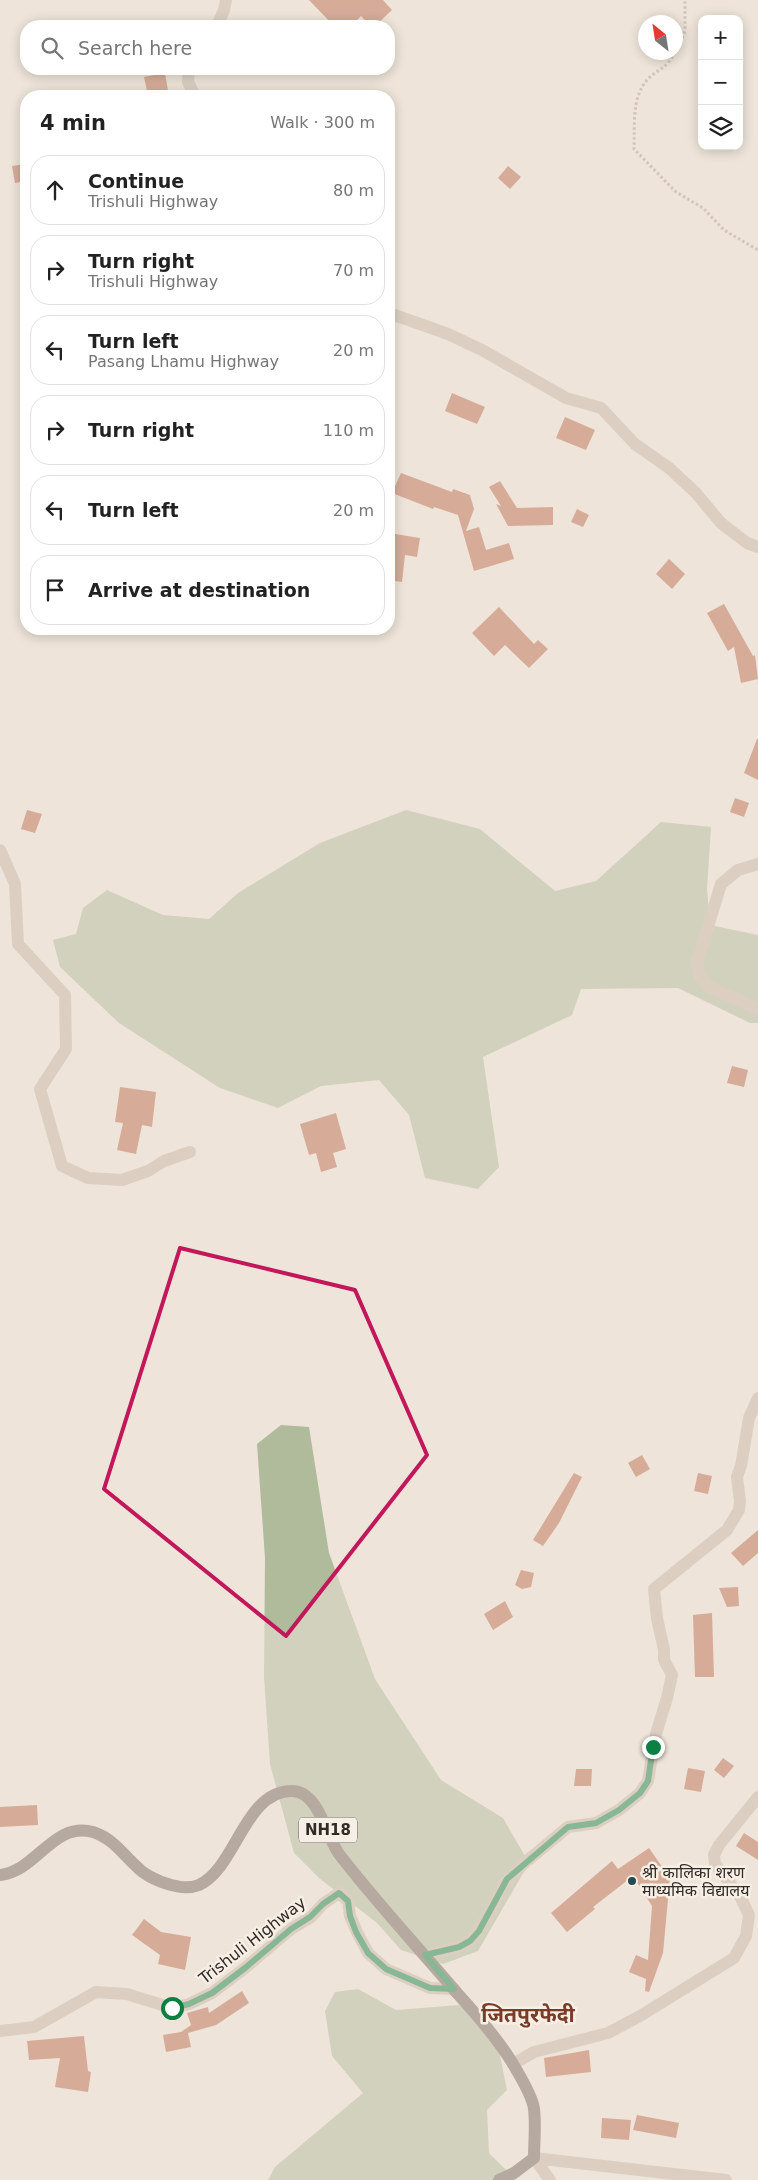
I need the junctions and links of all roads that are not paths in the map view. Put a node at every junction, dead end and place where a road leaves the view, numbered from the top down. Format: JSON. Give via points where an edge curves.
{"nodes":[{"id":1,"x":226,"y":0,"type":"edge"},
{"id":2,"x":220,"y":20,"type":"edge"},
{"id":3,"x":189,"y":75,"type":"edge"},
{"id":4,"x":191,"y":90,"type":"edge"},
{"id":5,"x":395,"y":315,"type":"edge"},
{"id":6,"x":758,"y":547,"type":"edge"},
{"id":7,"x":0,"y":850,"type":"edge"},
{"id":8,"x":758,"y":864,"type":"edge"},
{"id":9,"x":758,"y":1009,"type":"edge"},
{"id":10,"x":190,"y":1152,"type":"dead end"},
{"id":11,"x":758,"y":1398,"type":"edge"},
{"id":12,"x":758,"y":1797,"type":"edge"},
{"id":13,"x":0,"y":1875,"type":"edge"},
{"id":14,"x":425,"y":1955,"type":"junction"},
{"id":15,"x":454,"y":1989,"type":"junction"},
{"id":16,"x":0,"y":2032,"type":"edge"},
{"id":17,"x":513,"y":2064,"type":"junction"},
{"id":18,"x":534,"y":2158,"type":"junction"},
{"id":19,"x":498,"y":2180,"type":"edge"},
{"id":20,"x":550,"y":2180,"type":"edge"},
{"id":21,"x":726,"y":2180,"type":"edge"}],
"edges":[{"from":1,"to":2,"type":"street"},
{"from":3,"to":4,"type":"street"},
{"from":5,"to":6,"type":"street","via":[[482,350],[566,398],[601,408],[635,444],[696,492],[721,523],[747,543]]},
{"from":7,"to":10,"type":"street","via":[[15,884],[18,944],[65,995],[66,1049],[40,1089],[62,1166],[88,1178],[122,1180]]},
{"from":8,"to":9,"type":"street","via":[[738,870],[721,884],[697,963],[707,986]]},
{"from":11,"to":14,"type":"street","via":[[745,1434],[737,1477],[740,1501],[734,1518],[727,1530],[654,1589],[664,1660],[672,1675],[656,1734],[648,1781],[640,1793],[619,1810],[596,1823],[568,1827],[522,1865],[502,1886],[487,1917],[470,1941]]},
{"from":12,"to":17,"type":"street","via":[[714,1855],[715,1864],[740,1896],[749,1915],[746,1936],[734,1958],[608,2033],[534,2052]]},
{"from":13,"to":14,"type":"main road","number":"NH18","via":[[21,1867],[61,1835],[79,1830],[109,1840],[152,1878],[177,1887],[192,1887],[204,1882],[220,1866],[260,1806],[276,1796],[294,1791],[311,1802],[338,1852]]},
{"from":14,"to":15,"type":"main road","number":"NH18"},
{"from":15,"to":16,"type":"street","name":"Trishuli Highway","via":[[430,1988],[386,1969],[368,1953],[356,1932],[348,1901],[339,1893],[212,1993],[189,2004],[172,2008],[127,1994],[96,1992],[34,2027]]},
{"from":15,"to":17,"type":"main road","number":"NH18"},
{"from":17,"to":18,"type":"main road","number":"NH18","via":[[534,2107]]},
{"from":18,"to":19,"type":"main road"},
{"from":18,"to":20,"type":"street"},
{"from":18,"to":21,"type":"street"}]}
